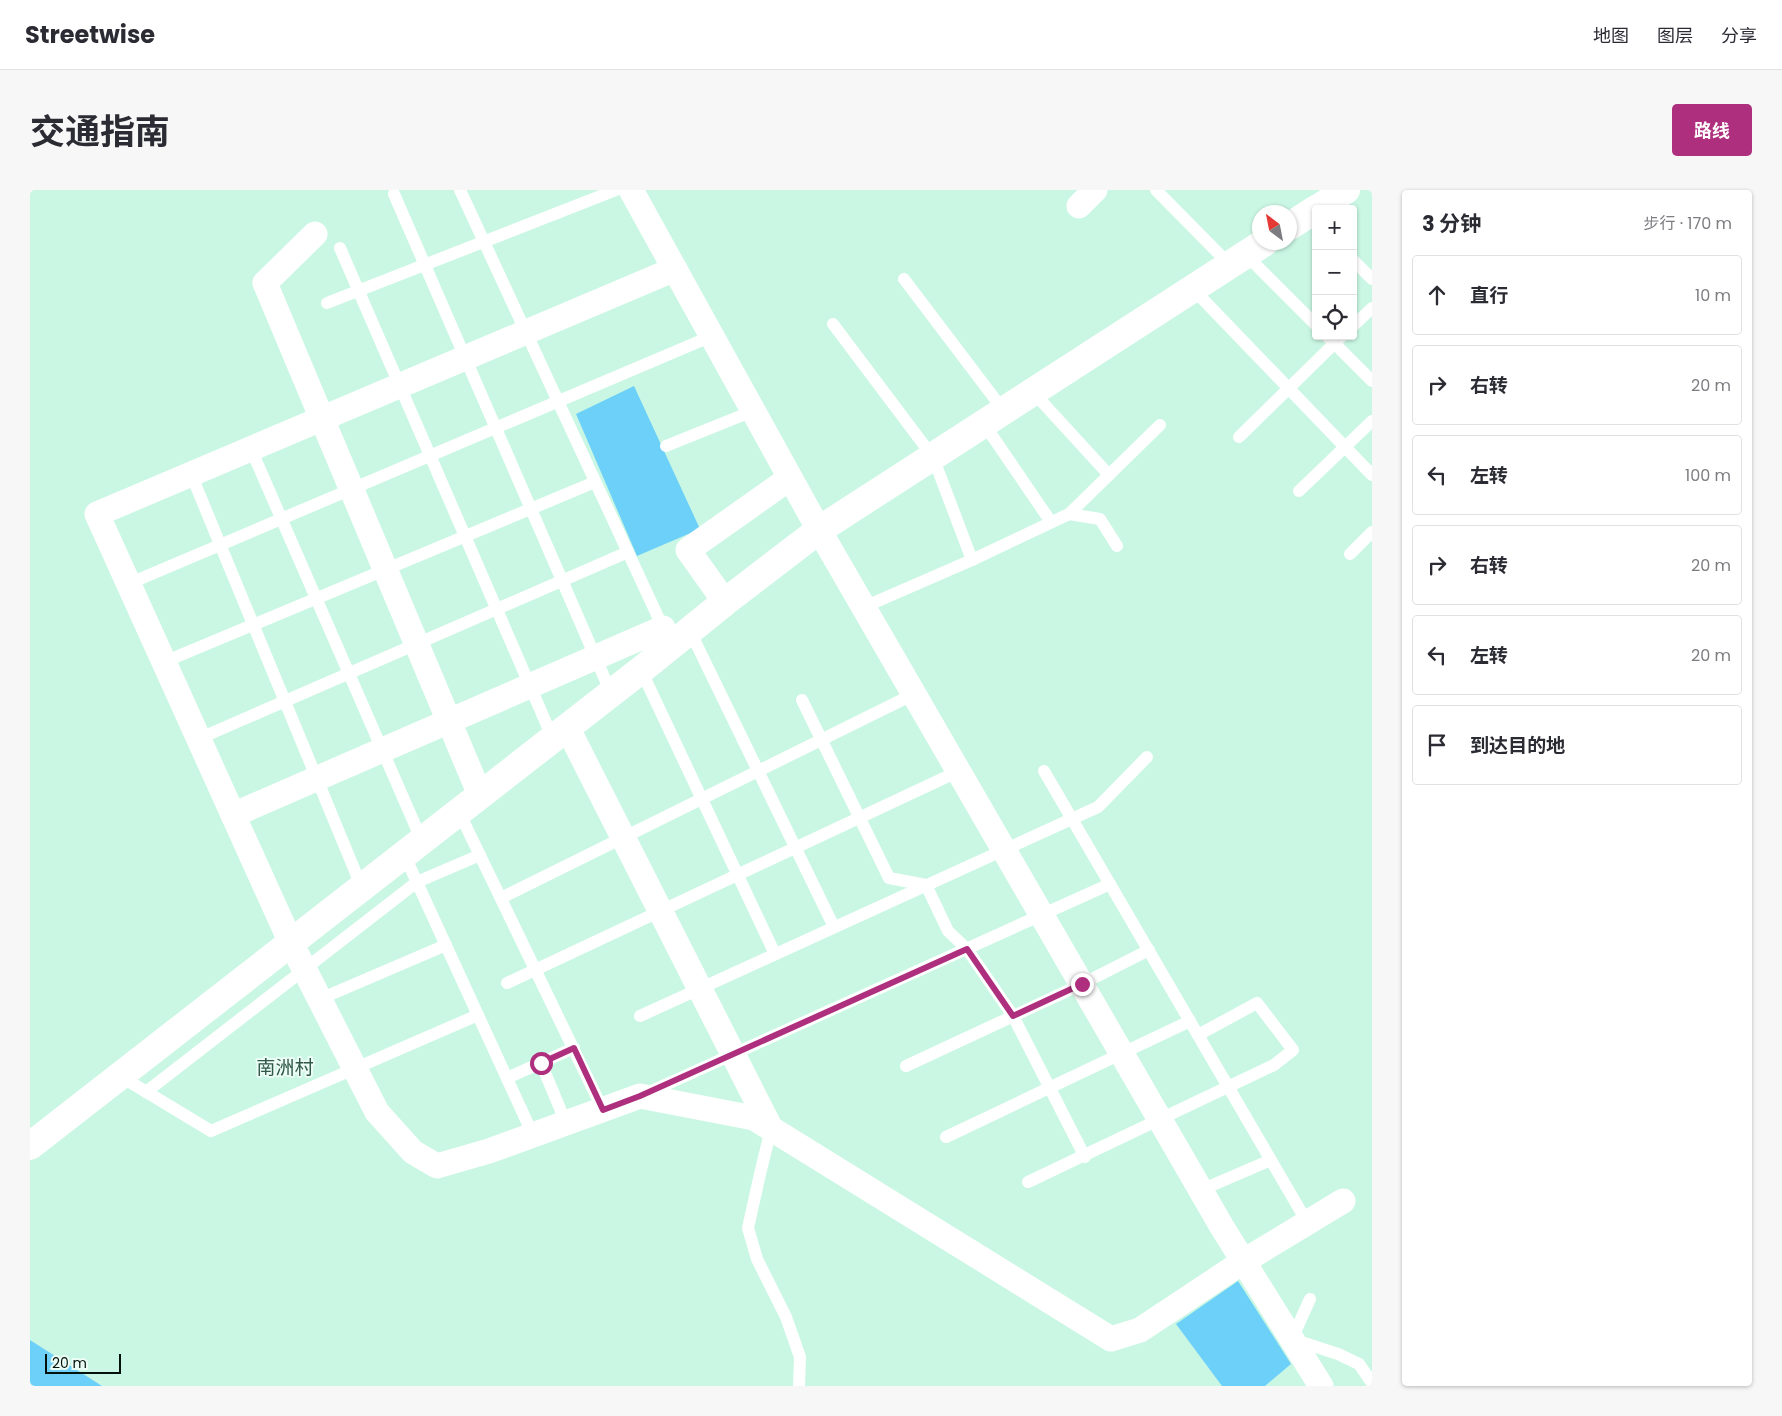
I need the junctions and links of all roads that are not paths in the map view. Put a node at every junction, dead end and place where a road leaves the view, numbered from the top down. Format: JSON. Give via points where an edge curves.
{"nodes":[{"id":1,"x":460,"y":190,"type":"edge"},
{"id":2,"x":616,"y":190,"type":"edge"},
{"id":3,"x":631,"y":190,"type":"edge"},
{"id":4,"x":1156,"y":190,"type":"edge"},
{"id":5,"x":1346,"y":190,"type":"edge"},
{"id":6,"x":394,"y":194,"type":"dead end"},
{"id":7,"x":1309,"y":217,"type":"edge"},
{"id":8,"x":315,"y":234,"type":"dead end"},
{"id":9,"x":484,"y":242,"type":"junction"},
{"id":10,"x":340,"y":248,"type":"dead end"},
{"id":11,"x":1247,"y":254,"type":"edge"},
{"id":12,"x":1357,"y":264,"type":"edge"},
{"id":13,"x":424,"y":265,"type":"junction"},
{"id":14,"x":675,"y":269,"type":"junction"},
{"id":15,"x":1372,"y":278,"type":"edge"},
{"id":16,"x":904,"y":279,"type":"dead end"},
{"id":17,"x":1193,"y":289,"type":"junction"},
{"id":18,"x":358,"y":291,"type":"junction"},
{"id":19,"x":327,"y":303,"type":"dead end"},
{"id":20,"x":1372,"y":308,"type":"edge"},
{"id":21,"x":1312,"y":321,"type":"edge"},
{"id":22,"x":1357,"y":322,"type":"edge"},
{"id":23,"x":833,"y":324,"type":"dead end"},
{"id":24,"x":526,"y":332,"type":"junction"},
{"id":25,"x":712,"y":336,"type":"junction"},
{"id":26,"x":1334,"y":340,"type":"edge"},
{"id":27,"x":1336,"y":340,"type":"edge"},
{"id":28,"x":465,"y":357,"type":"junction"},
{"id":29,"x":1372,"y":381,"type":"edge"},
{"id":30,"x":400,"y":385,"type":"junction"},
{"id":31,"x":1289,"y":388,"type":"junction"},
{"id":32,"x":1033,"y":392,"type":"junction"},
{"id":33,"x":558,"y":402,"type":"junction"},
{"id":34,"x":753,"y":411,"type":"junction"},
{"id":35,"x":994,"y":417,"type":"junction"},
{"id":36,"x":322,"y":418,"type":"junction"},
{"id":37,"x":1372,"y":421,"type":"edge"},
{"id":38,"x":1160,"y":425,"type":"dead end"},
{"id":39,"x":496,"y":428,"type":"junction"},
{"id":40,"x":1239,"y":438,"type":"dead end"},
{"id":41,"x":666,"y":446,"type":"dead end"},
{"id":42,"x":1345,"y":447,"type":"junction"},
{"id":43,"x":251,"y":449,"type":"junction"},
{"id":44,"x":430,"y":456,"type":"junction"},
{"id":45,"x":933,"y":457,"type":"junction"},
{"id":46,"x":190,"y":474,"type":"junction"},
{"id":47,"x":1109,"y":475,"type":"junction"},
{"id":48,"x":1372,"y":475,"type":"edge"},
{"id":49,"x":790,"y":478,"type":"junction"},
{"id":50,"x":595,"y":482,"type":"junction"},
{"id":51,"x":352,"y":489,"type":"junction"},
{"id":52,"x":1299,"y":491,"type":"dead end"},
{"id":53,"x":531,"y":509,"type":"junction"},
{"id":54,"x":1069,"y":514,"type":"junction"},
{"id":55,"x":281,"y":519,"type":"junction"},
{"id":56,"x":1051,"y":522,"type":"junction"},
{"id":57,"x":819,"y":530,"type":"junction"},
{"id":58,"x":1372,"y":532,"type":"edge"},
{"id":59,"x":465,"y":536,"type":"junction"},
{"id":60,"x":220,"y":545,"type":"junction"},
{"id":61,"x":1117,"y":546,"type":"dead end"},
{"id":62,"x":628,"y":552,"type":"junction"},
{"id":63,"x":1350,"y":554,"type":"dead end"},
{"id":64,"x":972,"y":560,"type":"junction"},
{"id":65,"x":386,"y":570,"type":"junction"},
{"id":66,"x":562,"y":580,"type":"junction"},
{"id":67,"x":128,"y":584,"type":"junction"},
{"id":68,"x":316,"y":598,"type":"junction"},
{"id":69,"x":724,"y":602,"type":"junction"},
{"id":70,"x":864,"y":607,"type":"junction"},
{"id":71,"x":496,"y":609,"type":"junction"},
{"id":72,"x":253,"y":625,"type":"junction"},
{"id":73,"x":675,"y":635,"type":"junction"},
{"id":74,"x":416,"y":644,"type":"junction"},
{"id":75,"x":596,"y":658,"type":"junction"},
{"id":76,"x":164,"y":662,"type":"junction"},
{"id":77,"x":641,"y":670,"type":"junction"},
{"id":78,"x":349,"y":673,"type":"junction"},
{"id":79,"x":530,"y":686,"type":"junction"},
{"id":80,"x":611,"y":693,"type":"junction"},
{"id":81,"x":914,"y":694,"type":"junction"},
{"id":82,"x":802,"y":700,"type":"dead end"},
{"id":83,"x":284,"y":701,"type":"junction"},
{"id":84,"x":449,"y":721,"type":"junction"},
{"id":85,"x":560,"y":733,"type":"junction"},
{"id":86,"x":198,"y":739,"type":"junction"},
{"id":87,"x":821,"y":739,"type":"junction"},
{"id":88,"x":383,"y":750,"type":"junction"},
{"id":89,"x":1147,"y":757,"type":"dead end"},
{"id":90,"x":758,"y":771,"type":"junction"},
{"id":91,"x":959,"y":771,"type":"junction"},
{"id":92,"x":1044,"y":771,"type":"dead end"},
{"id":93,"x":317,"y":778,"type":"junction"},
{"id":94,"x":480,"y":795,"type":"junction"},
{"id":95,"x":702,"y":799,"type":"junction"},
{"id":96,"x":459,"y":812,"type":"junction"},
{"id":97,"x":233,"y":814,"type":"junction"},
{"id":98,"x":859,"y":818,"type":"junction"},
{"id":99,"x":1072,"y":818,"type":"junction"},
{"id":100,"x":624,"y":837,"type":"junction"},
{"id":101,"x":414,"y":847,"type":"junction"},
{"id":102,"x":796,"y":848,"type":"junction"},
{"id":103,"x":1004,"y":850,"type":"junction"},
{"id":104,"x":480,"y":854,"type":"junction"},
{"id":105,"x":738,"y":875,"type":"junction"},
{"id":106,"x":417,"y":882,"type":"junction"},
{"id":107,"x":1110,"y":884,"type":"junction"},
{"id":108,"x":926,"y":885,"type":"junction"},
{"id":109,"x":362,"y":888,"type":"junction"},
{"id":110,"x":501,"y":898,"type":"junction"},
{"id":111,"x":661,"y":911,"type":"junction"},
{"id":112,"x":1042,"y":915,"type":"junction"},
{"id":113,"x":834,"y":927,"type":"junction"},
{"id":114,"x":292,"y":943,"type":"junction"},
{"id":115,"x":446,"y":945,"type":"junction"},
{"id":116,"x":967,"y":949,"type":"junction"},
{"id":117,"x":1149,"y":950,"type":"junction"},
{"id":118,"x":775,"y":954,"type":"junction"},
{"id":119,"x":304,"y":968,"type":"junction"},
{"id":120,"x":536,"y":970,"type":"junction"},
{"id":121,"x":507,"y":983,"type":"dead end"},
{"id":122,"x":1082,"y":984,"type":"junction"},
{"id":123,"x":700,"y":989,"type":"junction"},
{"id":124,"x":320,"y":999,"type":"junction"},
{"id":125,"x":478,"y":1016,"type":"junction"},
{"id":126,"x":640,"y":1016,"type":"dead end"},
{"id":127,"x":1013,"y":1016,"type":"junction"},
{"id":128,"x":1190,"y":1022,"type":"junction"},
{"id":129,"x":1198,"y":1035,"type":"junction"},
{"id":130,"x":574,"y":1048,"type":"junction"},
{"id":131,"x":734,"y":1054,"type":"junction"},
{"id":132,"x":1122,"y":1054,"type":"junction"},
{"id":133,"x":541,"y":1063,"type":"junction"},
{"id":134,"x":906,"y":1066,"type":"dead end"},
{"id":135,"x":355,"y":1069,"type":"junction"},
{"id":136,"x":120,"y":1076,"type":"junction"},
{"id":137,"x":507,"y":1078,"type":"junction"},
{"id":138,"x":1228,"y":1086,"type":"junction"},
{"id":139,"x":1050,"y":1088,"type":"junction"},
{"id":140,"x":146,"y":1092,"type":"junction"},
{"id":141,"x":640,"y":1096,"type":"junction"},
{"id":142,"x":603,"y":1110,"type":"junction"},
{"id":143,"x":1160,"y":1119,"type":"junction"},
{"id":144,"x":566,"y":1123,"type":"junction"},
{"id":145,"x":772,"y":1129,"type":"junction"},
{"id":146,"x":533,"y":1135,"type":"junction"},
{"id":147,"x":946,"y":1137,"type":"dead end"},
{"id":148,"x":30,"y":1146,"type":"edge"},
{"id":149,"x":1084,"y":1156,"type":"junction"},
{"id":150,"x":1271,"y":1160,"type":"junction"},
{"id":151,"x":1028,"y":1182,"type":"dead end"},
{"id":152,"x":1201,"y":1190,"type":"junction"},
{"id":153,"x":1343,"y":1201,"type":"dead end"},
{"id":154,"x":1307,"y":1222,"type":"junction"},
{"id":155,"x":1244,"y":1261,"type":"junction"},
{"id":156,"x":1310,"y":1300,"type":"dead end"},
{"id":157,"x":1292,"y":1339,"type":"junction"},
{"id":158,"x":1372,"y":1383,"type":"edge"},
{"id":159,"x":799,"y":1386,"type":"edge"},
{"id":160,"x":1321,"y":1386,"type":"edge"}],
"edges":[{"from":1,"to":9,"type":"lane"},
{"from":2,"to":9,"type":"lane"},
{"from":3,"to":14,"type":"street"},
{"from":4,"to":11,"type":"lane"},
{"from":5,"to":7,"type":"street"},
{"from":6,"to":13,"type":"lane"},
{"from":8,"to":36,"type":"street","via":[[266,284]]},
{"from":9,"to":13,"type":"lane"},
{"from":9,"to":24,"type":"lane"},
{"from":10,"to":18,"type":"lane"},
{"from":11,"to":17,"type":"street"},
{"from":11,"to":21,"type":"lane"},
{"from":12,"to":15,"type":"lane"},
{"from":13,"to":18,"type":"lane"},
{"from":13,"to":28,"type":"lane"},
{"from":14,"to":24,"type":"street"},
{"from":14,"to":25,"type":"street"},
{"from":16,"to":35,"type":"lane"},
{"from":17,"to":31,"type":"lane"},
{"from":17,"to":32,"type":"street"},
{"from":18,"to":19,"type":"lane"},
{"from":18,"to":30,"type":"lane"},
{"from":20,"to":22,"type":"lane"},
{"from":23,"to":45,"type":"lane"},
{"from":24,"to":28,"type":"street"},
{"from":24,"to":33,"type":"lane"},
{"from":25,"to":33,"type":"lane"},
{"from":25,"to":34,"type":"street"},
{"from":26,"to":31,"type":"lane"},
{"from":27,"to":29,"type":"lane"},
{"from":28,"to":30,"type":"street"},
{"from":28,"to":39,"type":"lane"},
{"from":30,"to":36,"type":"street"},
{"from":30,"to":44,"type":"lane"},
{"from":31,"to":40,"type":"lane"},
{"from":31,"to":42,"type":"lane"},
{"from":32,"to":35,"type":"street"},
{"from":32,"to":47,"type":"lane"},
{"from":33,"to":39,"type":"lane"},
{"from":33,"to":50,"type":"lane"},
{"from":34,"to":41,"type":"lane"},
{"from":34,"to":49,"type":"street"},
{"from":35,"to":45,"type":"street"},
{"from":35,"to":56,"type":"lane"},
{"from":36,"to":43,"type":"street"},
{"from":36,"to":51,"type":"street"},
{"from":37,"to":42,"type":"lane"},
{"from":38,"to":47,"type":"lane"},
{"from":39,"to":44,"type":"lane"},
{"from":39,"to":53,"type":"lane"},
{"from":42,"to":48,"type":"lane"},
{"from":42,"to":52,"type":"lane"},
{"from":43,"to":46,"type":"street"},
{"from":43,"to":55,"type":"lane"},
{"from":44,"to":51,"type":"lane"},
{"from":44,"to":59,"type":"lane"},
{"from":45,"to":57,"type":"street"},
{"from":45,"to":64,"type":"lane"},
{"from":46,"to":60,"type":"lane"},
{"from":46,"to":67,"type":"street","via":[[96,514]]},
{"from":47,"to":54,"type":"lane"},
{"from":49,"to":57,"type":"street"},
{"from":49,"to":69,"type":"street","via":[[688,550]]},
{"from":50,"to":53,"type":"lane"},
{"from":50,"to":62,"type":"lane"},
{"from":51,"to":55,"type":"lane"},
{"from":51,"to":65,"type":"street"},
{"from":53,"to":59,"type":"lane"},
{"from":53,"to":66,"type":"lane"},
{"from":54,"to":56,"type":"lane"},
{"from":54,"to":61,"type":"lane","via":[[1100,519]]},
{"from":55,"to":60,"type":"lane"},
{"from":55,"to":68,"type":"lane"},
{"from":56,"to":64,"type":"lane"},
{"from":57,"to":69,"type":"street"},
{"from":57,"to":70,"type":"street"},
{"from":58,"to":63,"type":"lane"},
{"from":59,"to":65,"type":"lane"},
{"from":59,"to":71,"type":"lane"},
{"from":60,"to":67,"type":"lane"},
{"from":60,"to":72,"type":"lane"},
{"from":62,"to":66,"type":"lane"},
{"from":62,"to":73,"type":"lane"},
{"from":64,"to":70,"type":"lane"},
{"from":65,"to":68,"type":"lane"},
{"from":65,"to":74,"type":"street"},
{"from":66,"to":71,"type":"lane"},
{"from":66,"to":75,"type":"lane"},
{"from":67,"to":76,"type":"street"},
{"from":68,"to":72,"type":"lane"},
{"from":68,"to":78,"type":"lane"},
{"from":69,"to":73,"type":"street"},
{"from":70,"to":81,"type":"street"},
{"from":71,"to":74,"type":"lane"},
{"from":71,"to":79,"type":"lane"},
{"from":72,"to":76,"type":"lane"},
{"from":72,"to":83,"type":"lane"},
{"from":73,"to":75,"type":"street"},
{"from":73,"to":77,"type":"street"},
{"from":73,"to":90,"type":"lane"},
{"from":74,"to":78,"type":"lane"},
{"from":74,"to":84,"type":"street"},
{"from":75,"to":79,"type":"street"},
{"from":75,"to":80,"type":"lane"},
{"from":76,"to":86,"type":"street"},
{"from":77,"to":80,"type":"street"},
{"from":77,"to":95,"type":"lane"},
{"from":78,"to":83,"type":"lane"},
{"from":78,"to":88,"type":"lane"},
{"from":79,"to":84,"type":"street"},
{"from":79,"to":85,"type":"lane"},
{"from":80,"to":85,"type":"street"},
{"from":81,"to":87,"type":"lane"},
{"from":81,"to":91,"type":"street"},
{"from":82,"to":87,"type":"lane"},
{"from":83,"to":86,"type":"lane"},
{"from":83,"to":93,"type":"lane"},
{"from":84,"to":88,"type":"street"},
{"from":84,"to":94,"type":"street"},
{"from":85,"to":94,"type":"street"},
{"from":85,"to":100,"type":"street"},
{"from":86,"to":97,"type":"street"},
{"from":87,"to":90,"type":"lane"},
{"from":87,"to":98,"type":"lane"},
{"from":88,"to":93,"type":"street"},
{"from":88,"to":101,"type":"lane"},
{"from":89,"to":99,"type":"lane","via":[[1098,807]]},
{"from":90,"to":95,"type":"lane"},
{"from":90,"to":102,"type":"lane"},
{"from":91,"to":98,"type":"lane"},
{"from":91,"to":103,"type":"street"},
{"from":92,"to":99,"type":"lane"},
{"from":93,"to":97,"type":"street"},
{"from":93,"to":109,"type":"lane"},
{"from":94,"to":96,"type":"street"},
{"from":95,"to":100,"type":"lane"},
{"from":95,"to":105,"type":"lane"},
{"from":96,"to":101,"type":"street"},
{"from":96,"to":104,"type":"lane"},
{"from":97,"to":114,"type":"street"},
{"from":98,"to":102,"type":"lane"},
{"from":98,"to":108,"type":"lane","via":[[889,878]]},
{"from":99,"to":103,"type":"lane"},
{"from":99,"to":107,"type":"lane"},
{"from":100,"to":110,"type":"lane"},
{"from":100,"to":111,"type":"street"},
{"from":101,"to":106,"type":"lane"},
{"from":101,"to":109,"type":"street"},
{"from":102,"to":105,"type":"lane"},
{"from":102,"to":113,"type":"lane"},
{"from":103,"to":108,"type":"lane"},
{"from":103,"to":112,"type":"street"},
{"from":104,"to":106,"type":"lane"},
{"from":104,"to":110,"type":"lane"},
{"from":105,"to":111,"type":"lane"},
{"from":105,"to":118,"type":"lane"},
{"from":106,"to":115,"type":"lane"},
{"from":106,"to":119,"type":"lane"},
{"from":107,"to":112,"type":"lane"},
{"from":107,"to":117,"type":"lane"},
{"from":108,"to":113,"type":"lane"},
{"from":108,"to":116,"type":"lane","via":[[948,931]]},
{"from":109,"to":114,"type":"street"},
{"from":110,"to":120,"type":"lane"},
{"from":111,"to":120,"type":"lane"},
{"from":111,"to":123,"type":"street"},
{"from":112,"to":116,"type":"lane"},
{"from":112,"to":122,"type":"street"},
{"from":113,"to":118,"type":"lane"},
{"from":114,"to":119,"type":"street"},
{"from":114,"to":136,"type":"street"},
{"from":115,"to":124,"type":"lane"},
{"from":115,"to":125,"type":"lane"},
{"from":116,"to":127,"type":"lane"},
{"from":116,"to":131,"type":"lane"},
{"from":117,"to":122,"type":"lane"},
{"from":117,"to":128,"type":"lane"},
{"from":118,"to":123,"type":"lane"},
{"from":119,"to":124,"type":"street"},
{"from":119,"to":140,"type":"lane"},
{"from":120,"to":121,"type":"lane"},
{"from":120,"to":130,"type":"lane"},
{"from":122,"to":127,"type":"lane"},
{"from":122,"to":132,"type":"street"},
{"from":123,"to":126,"type":"lane"},
{"from":123,"to":131,"type":"street"},
{"from":124,"to":135,"type":"street"},
{"from":125,"to":135,"type":"lane"},
{"from":125,"to":137,"type":"lane"},
{"from":127,"to":134,"type":"lane"},
{"from":127,"to":139,"type":"lane"},
{"from":128,"to":129,"type":"lane"},
{"from":128,"to":132,"type":"lane"},
{"from":129,"to":138,"type":"lane"},
{"from":129,"to":138,"type":"lane","via":[[1256,1003],[1293,1050],[1274,1064]]},
{"from":130,"to":133,"type":"lane"},
{"from":130,"to":142,"type":"lane"},
{"from":131,"to":141,"type":"lane"},
{"from":131,"to":145,"type":"street"},
{"from":132,"to":139,"type":"lane"},
{"from":132,"to":143,"type":"street"},
{"from":133,"to":137,"type":"lane"},
{"from":133,"to":144,"type":"lane"},
{"from":135,"to":140,"type":"lane","via":[[211,1132]]},
{"from":135,"to":146,"type":"street","via":[[377,1112],[413,1152],[436,1166]]},
{"from":136,"to":140,"type":"lane"},
{"from":136,"to":148,"type":"street"},
{"from":137,"to":146,"type":"lane"},
{"from":138,"to":143,"type":"lane"},
{"from":138,"to":150,"type":"lane"},
{"from":139,"to":147,"type":"lane"},
{"from":139,"to":149,"type":"lane"},
{"from":141,"to":142,"type":"street"},
{"from":141,"to":145,"type":"street","via":[[754,1118]]},
{"from":142,"to":144,"type":"street"},
{"from":143,"to":149,"type":"lane"},
{"from":143,"to":152,"type":"street"},
{"from":144,"to":146,"type":"street"},
{"from":145,"to":155,"type":"street","via":[[1111,1339],[1140,1330]]},
{"from":145,"to":159,"type":"lane","via":[[748,1228],[757,1259],[786,1317],[800,1357]]},
{"from":149,"to":151,"type":"lane"},
{"from":150,"to":152,"type":"lane"},
{"from":150,"to":154,"type":"lane"},
{"from":152,"to":155,"type":"street"},
{"from":153,"to":154,"type":"street"},
{"from":154,"to":155,"type":"street"},
{"from":155,"to":157,"type":"street"},
{"from":156,"to":157,"type":"lane"},
{"from":157,"to":158,"type":"lane","via":[[1359,1364]]},
{"from":157,"to":160,"type":"street"}]}
